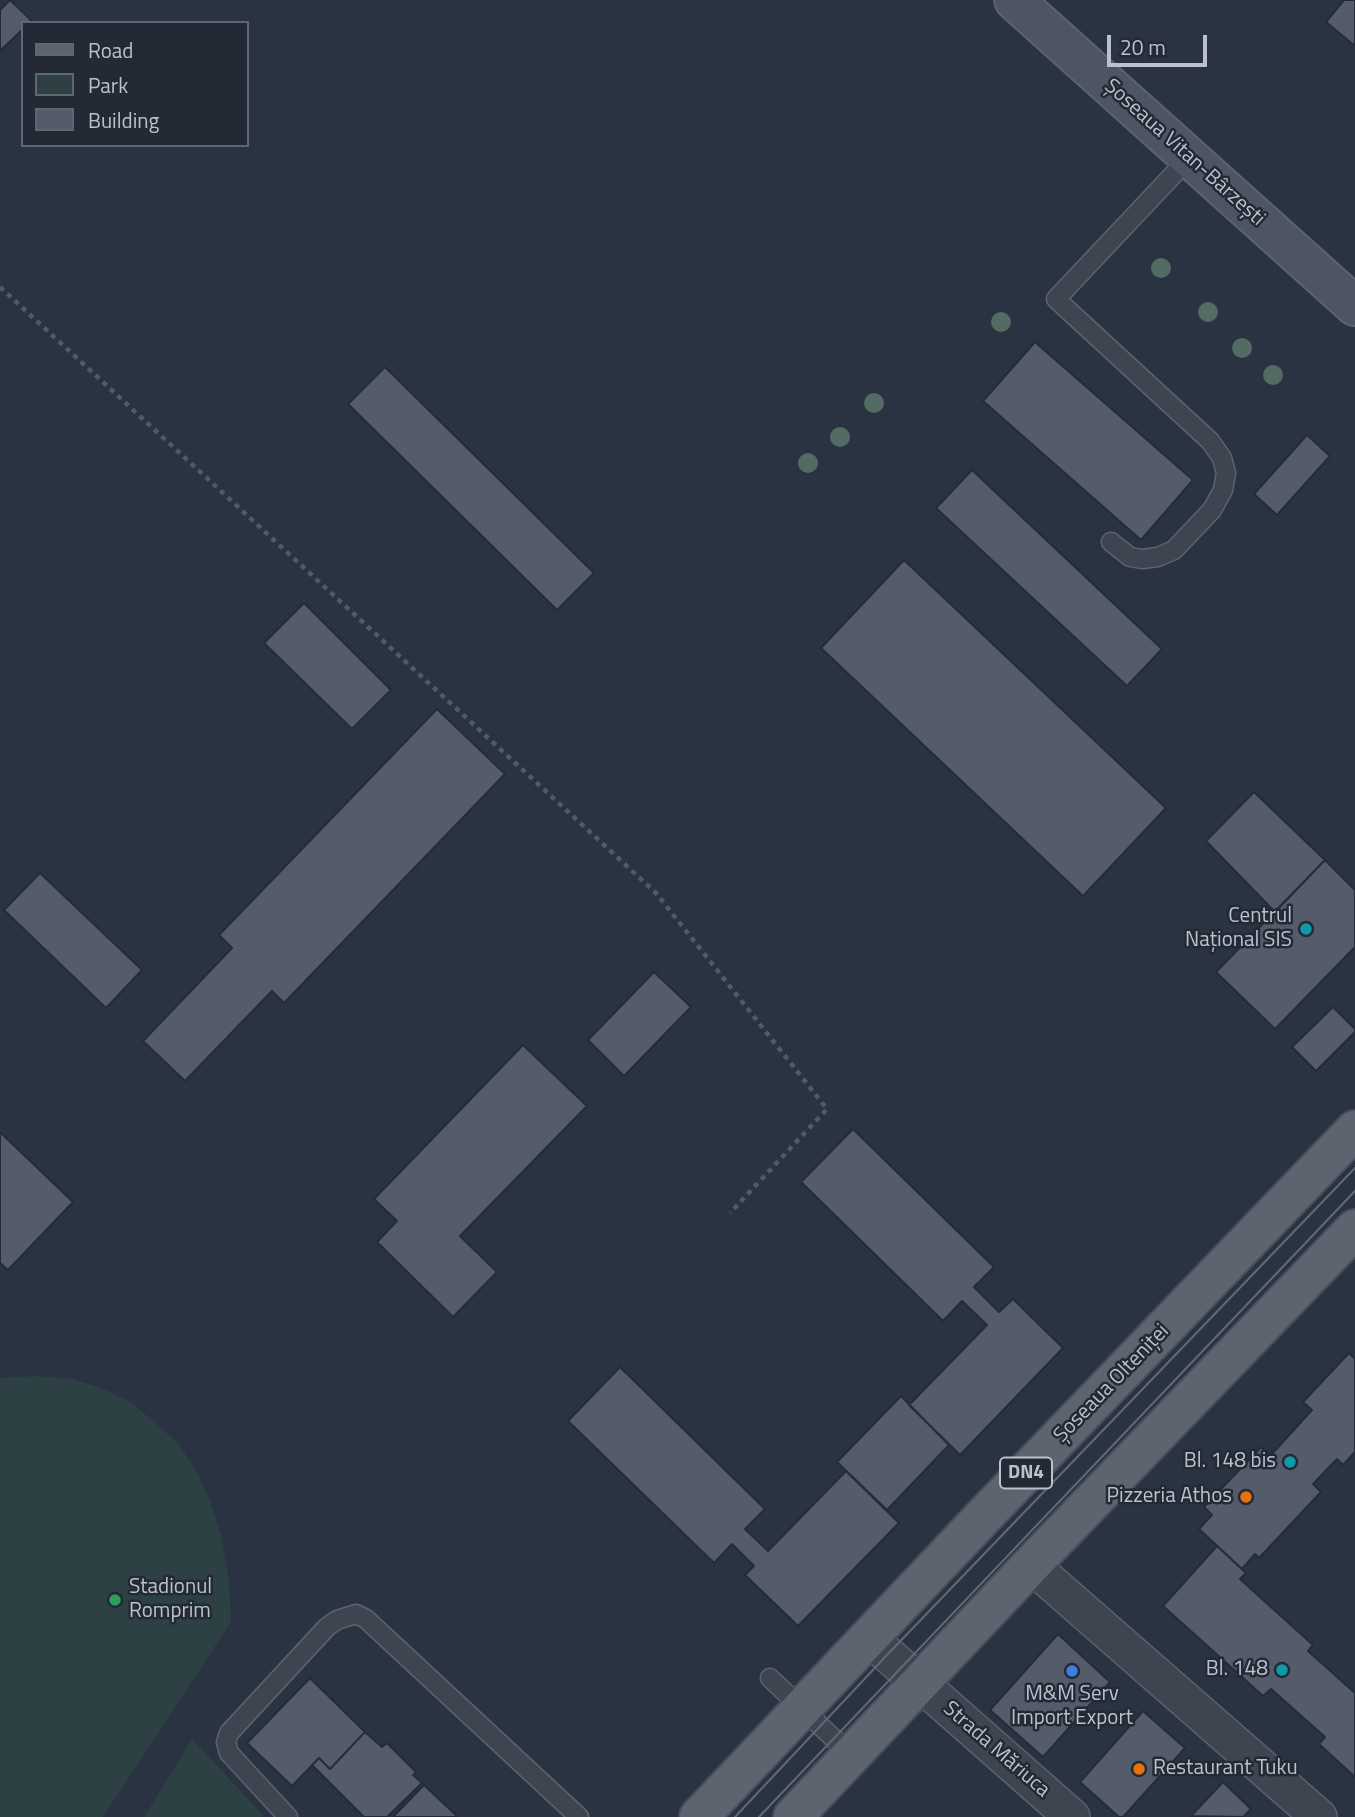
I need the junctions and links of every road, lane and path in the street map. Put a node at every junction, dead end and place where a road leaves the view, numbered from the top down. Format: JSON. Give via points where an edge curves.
{"nodes":[{"id":1,"x":1014,"y":0,"type":"edge"},
{"id":2,"x":1189,"y":158,"type":"junction"},
{"id":3,"x":0,"y":288,"type":"edge"},
{"id":4,"x":1355,"y":306,"type":"edge"},
{"id":5,"x":1111,"y":542,"type":"dead end"},
{"id":6,"x":1355,"y":1130,"type":"edge"},
{"id":7,"x":730,"y":1213,"type":"dead end"},
{"id":8,"x":1349,"y":1248,"type":"edge"},
{"id":9,"x":1031,"y":1564,"type":"junction"},
{"id":10,"x":869,"y":1638,"type":"junction"},
{"id":11,"x":770,"y":1678,"type":"dead end"},
{"id":12,"x":919,"y":1683,"type":"junction"},
{"id":13,"x":802,"y":1708,"type":"junction"},
{"id":14,"x":851,"y":1755,"type":"junction"},
{"id":15,"x":288,"y":1817,"type":"edge"},
{"id":16,"x":579,"y":1817,"type":"edge"},
{"id":17,"x":699,"y":1817,"type":"edge"},
{"id":18,"x":793,"y":1817,"type":"edge"},
{"id":19,"x":1072,"y":1817,"type":"edge"},
{"id":20,"x":1319,"y":1817,"type":"edge"}],
"edges":[{"from":1,"to":2,"type":"main road","name":"Șoseaua Vitan-Bârzești"},
{"from":2,"to":4,"type":"main road","name":"Șoseaua Vitan-Bârzești"},
{"from":2,"to":5,"type":"lane","via":[[1056,299],[1210,441],[1226,473],[1223,491],[1212,510],[1174,550],[1143,559],[1130,557]]},
{"from":3,"to":7,"type":"path","via":[[656,893],[827,1109]]},
{"from":6,"to":10,"type":"main road","name":"Șoseaua Olteniței","number":"DN4"},
{"from":8,"to":9,"type":"main road"},
{"from":9,"to":12,"type":"main road"},
{"from":9,"to":20,"type":"street"},
{"from":10,"to":12,"type":"street"},
{"from":10,"to":13,"type":"main road","name":"Șoseaua Olteniței","number":"DN4"},
{"from":11,"to":13,"type":"lane"},
{"from":12,"to":14,"type":"main road"},
{"from":12,"to":19,"type":"street","name":"Strada Măriuca"},
{"from":13,"to":14,"type":"lane"},
{"from":13,"to":17,"type":"main road","name":"Șoseaua Olteniței","number":"DN4"},
{"from":14,"to":18,"type":"main road"},
{"from":15,"to":16,"type":"lane","via":[[229,1753],[229,1733],[327,1628],[337,1619],[356,1614]]}]}
